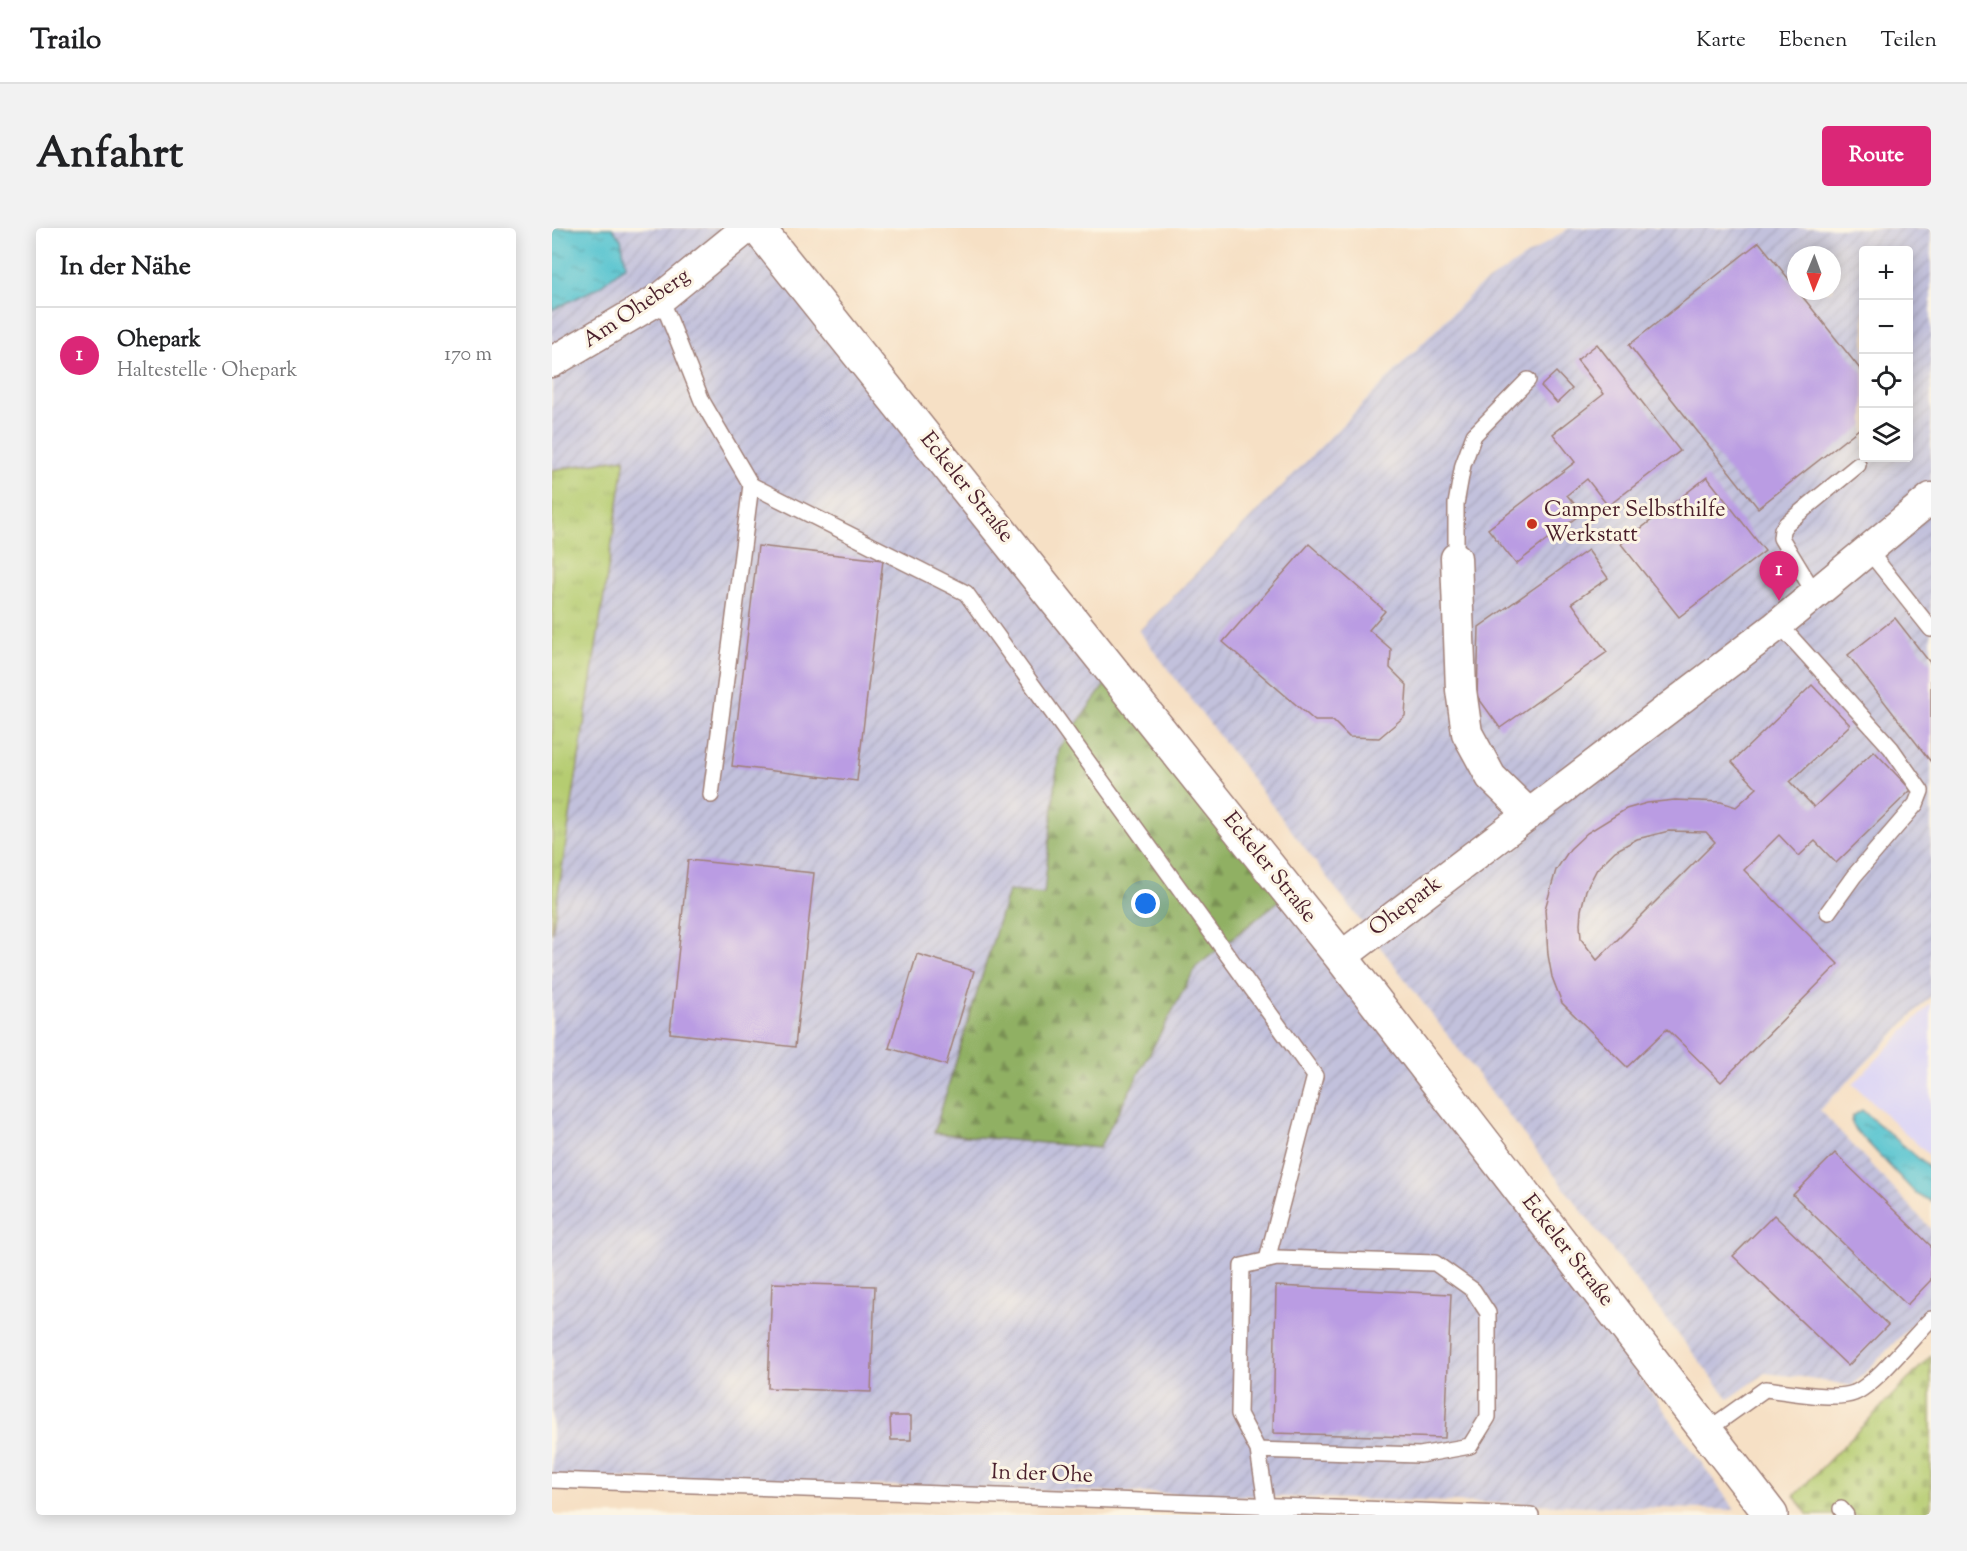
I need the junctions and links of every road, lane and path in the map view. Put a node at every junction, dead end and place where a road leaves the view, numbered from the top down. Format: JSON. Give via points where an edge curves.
{"nodes":[{"id":1,"x":747,"y":228,"type":"edge"},
{"id":2,"x":758,"y":228,"type":"edge"},
{"id":3,"x":661,"y":298,"type":"junction"},
{"id":4,"x":552,"y":362,"type":"edge"},
{"id":5,"x":1528,"y":380,"type":"dead end"},
{"id":6,"x":1858,"y":465,"type":"dead end"},
{"id":7,"x":751,"y":485,"type":"junction"},
{"id":8,"x":1931,"y":498,"type":"edge"},
{"id":9,"x":1868,"y":550,"type":"junction"},
{"id":10,"x":1456,"y":558,"type":"joint"},
{"id":11,"x":1815,"y":594,"type":"junction"},
{"id":12,"x":1779,"y":624,"type":"junction"},
{"id":13,"x":1931,"y":630,"type":"edge"},
{"id":14,"x":711,"y":795,"type":"dead end"},
{"id":15,"x":1529,"y":814,"type":"junction"},
{"id":16,"x":1828,"y":912,"type":"dead end"},
{"id":17,"x":1341,"y":957,"type":"junction"},
{"id":18,"x":1267,"y":1260,"type":"junction"},
{"id":19,"x":1931,"y":1319,"type":"edge"},
{"id":20,"x":1706,"y":1431,"type":"junction"},
{"id":21,"x":1258,"y":1450,"type":"junction"},
{"id":22,"x":552,"y":1480,"type":"edge"},
{"id":23,"x":1268,"y":1510,"type":"edge"},
{"id":24,"x":1762,"y":1512,"type":"edge"},
{"id":25,"x":1531,"y":1515,"type":"edge"}],
"edges":[{"from":1,"to":3,"type":"street","name":"Am Oheberg"},
{"from":2,"to":17,"type":"street","name":"Eckeler Straße"},
{"from":3,"to":4,"type":"street","name":"Am Oheberg"},
{"from":3,"to":7,"type":"lane","via":[[702,401]]},
{"from":5,"to":10,"type":"lane","via":[[1474,435],[1463,465],[1456,504]]},
{"from":6,"to":11,"type":"lane","via":[[1782,530],[1781,538]]},
{"from":7,"to":14,"type":"lane"},
{"from":7,"to":18,"type":"lane","via":[[966,593],[1315,1076]]},
{"from":8,"to":9,"type":"street","name":"Ohepark"},
{"from":9,"to":11,"type":"street","name":"Ohepark"},
{"from":9,"to":13,"type":"lane"},
{"from":10,"to":15,"type":"street","via":[[1461,690],[1467,733],[1491,777]]},
{"from":11,"to":12,"type":"street","name":"Ohepark"},
{"from":12,"to":15,"type":"street","name":"Ohepark"},
{"from":12,"to":16,"type":"lane","via":[[1891,748],[1921,791],[1916,804]]},
{"from":15,"to":17,"type":"street","name":"Ohepark"},
{"from":17,"to":20,"type":"street","name":"Eckeler Straße"},
{"from":18,"to":21,"type":"lane","via":[[1242,1266],[1239,1414]]},
{"from":18,"to":21,"type":"lane","via":[[1435,1263],[1473,1290],[1488,1313],[1488,1417],[1470,1446],[1420,1455]]},
{"from":19,"to":20,"type":"lane","via":[[1869,1384],[1853,1394],[1834,1396],[1765,1389]]},
{"from":20,"to":24,"type":"street","name":"Eckeler Straße"},
{"from":21,"to":23,"type":"lane"},
{"from":22,"to":23,"type":"lane","name":"In der Ohe"},
{"from":23,"to":25,"type":"lane","name":"In der Ohe"}]}
